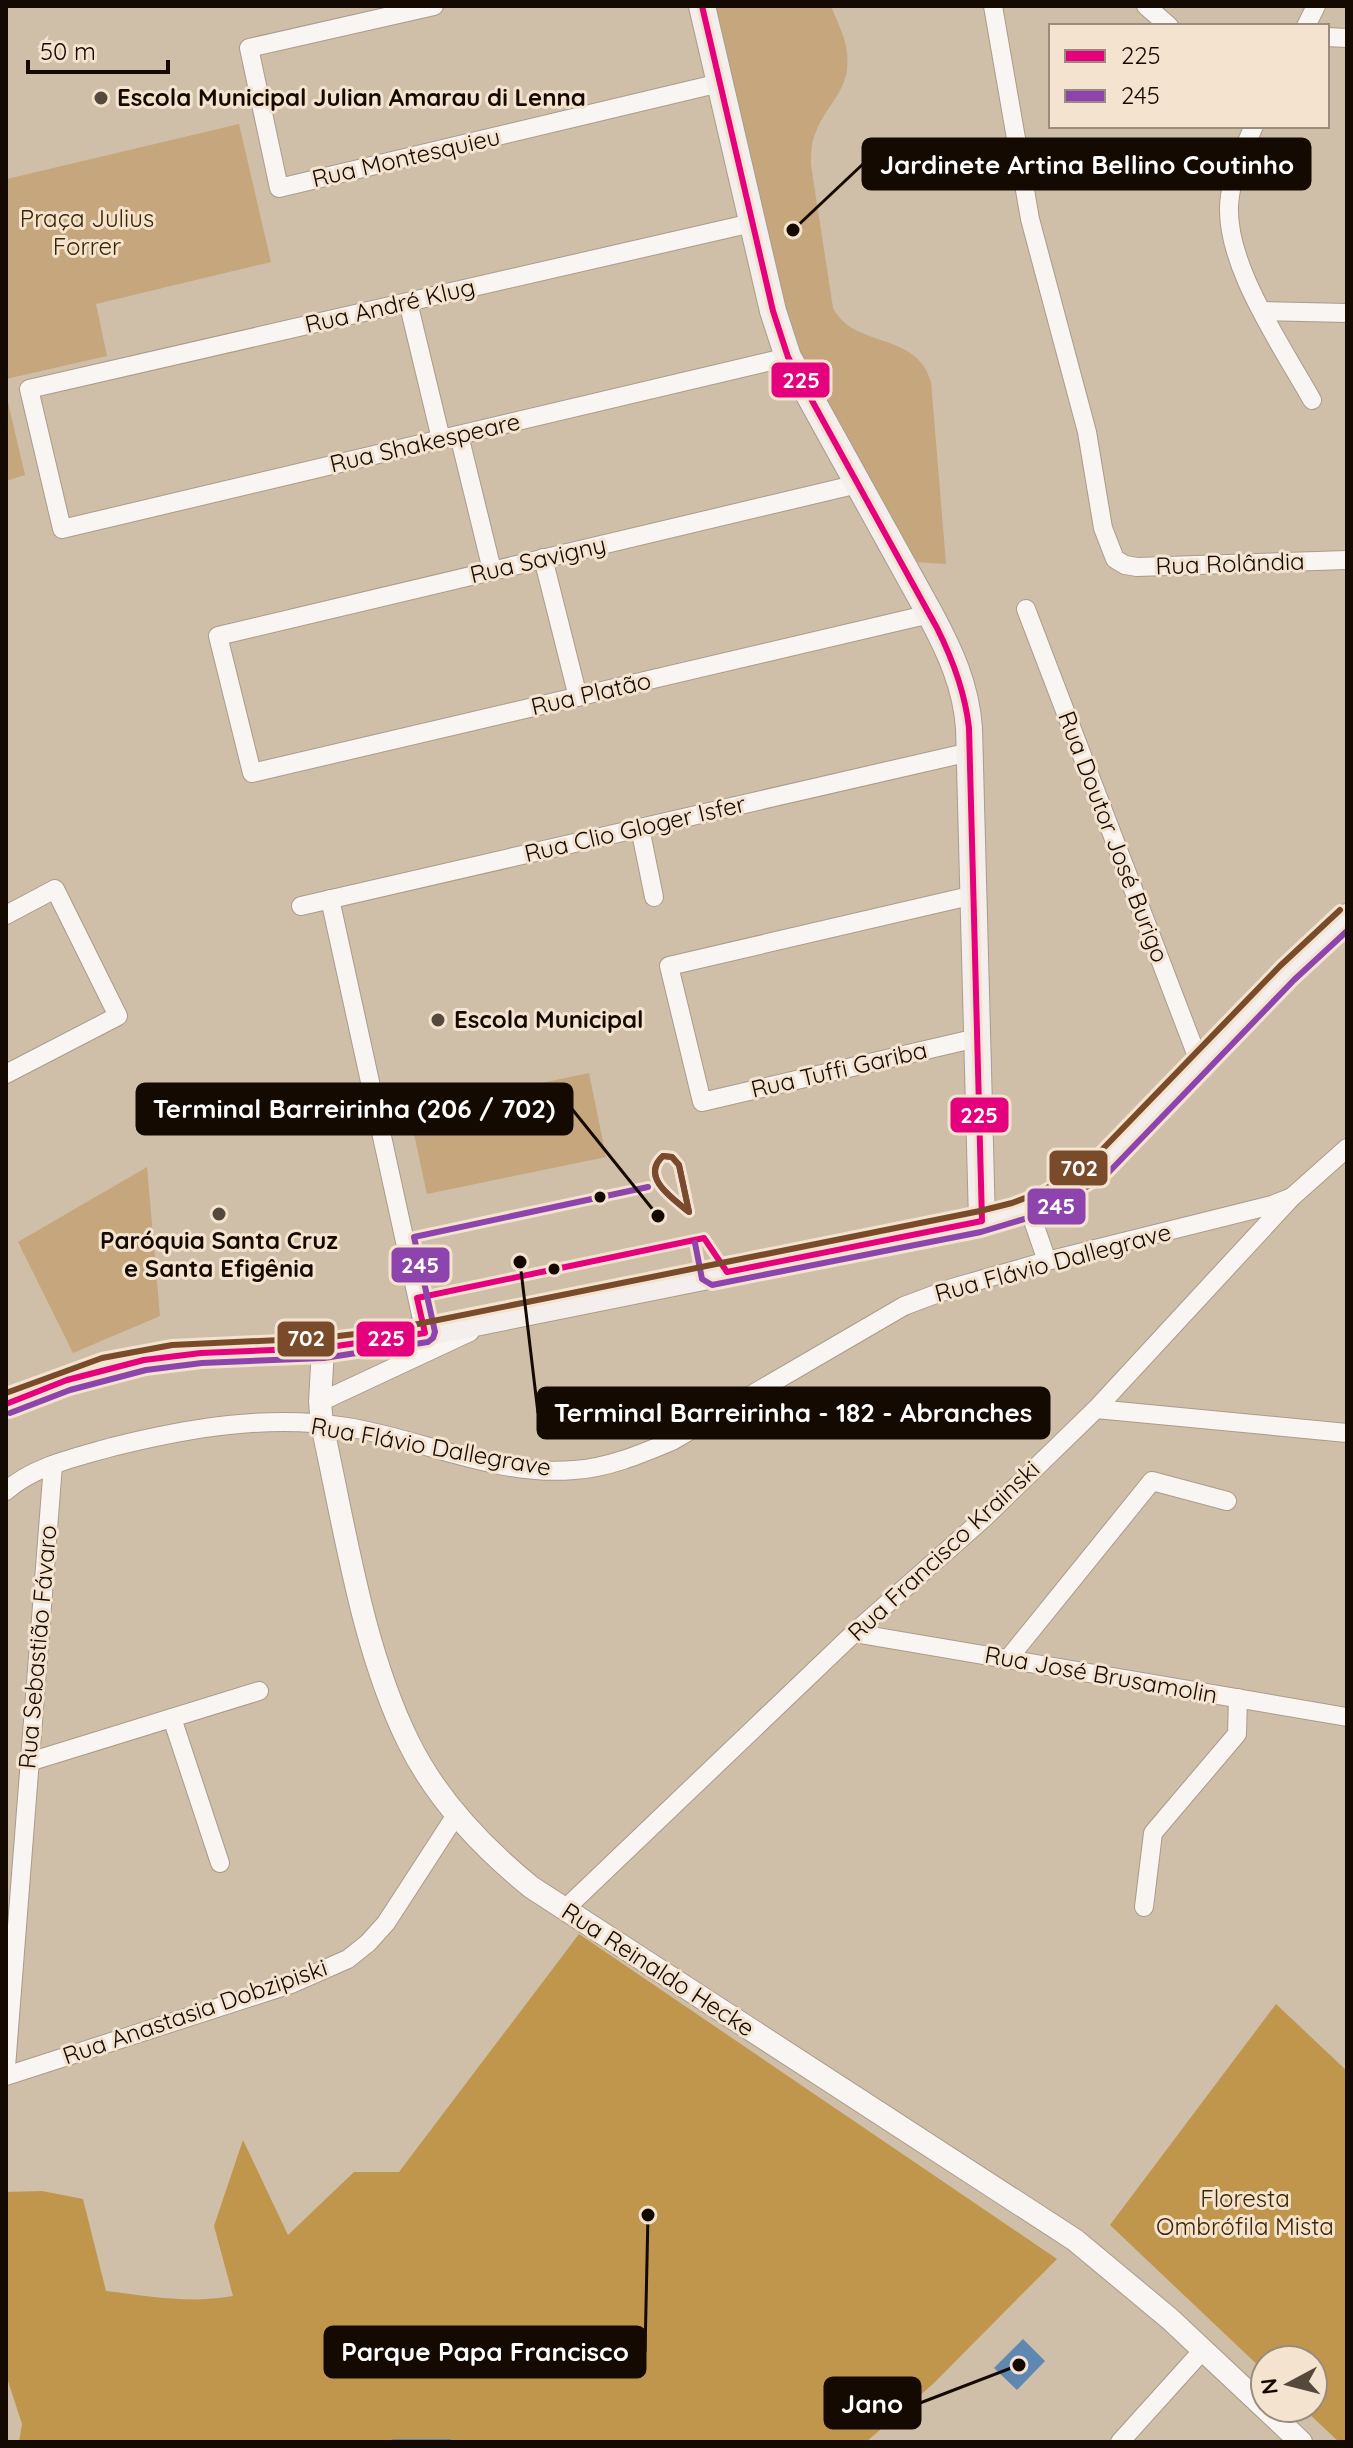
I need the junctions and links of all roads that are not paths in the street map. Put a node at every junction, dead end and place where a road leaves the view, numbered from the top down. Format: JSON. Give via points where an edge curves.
{"nodes":[{"id":1,"x":434,"y":6,"type":"edge"},
{"id":2,"x":702,"y":6,"type":"edge"},
{"id":3,"x":993,"y":6,"type":"edge"},
{"id":4,"x":1146,"y":6,"type":"edge"},
{"id":5,"x":1316,"y":6,"type":"edge"},
{"id":6,"x":1167,"y":24,"type":"edge"},
{"id":7,"x":1307,"y":24,"type":"edge"},
{"id":8,"x":720,"y":83,"type":"junction"},
{"id":9,"x":1253,"y":128,"type":"edge"},
{"id":10,"x":752,"y":223,"type":"junction"},
{"id":11,"x":408,"y":302,"type":"junction"},
{"id":12,"x":1263,"y":311,"type":"junction"},
{"id":13,"x":1347,"y":313,"type":"edge"},
{"id":14,"x":788,"y":357,"type":"junction"},
{"id":15,"x":1312,"y":400,"type":"dead end"},
{"id":16,"x":450,"y":437,"type":"junction"},
{"id":17,"x":858,"y":484,"type":"junction"},
{"id":18,"x":62,"y":529,"type":"joint"},
{"id":19,"x":543,"y":558,"type":"junction"},
{"id":20,"x":1347,"y":560,"type":"edge"},
{"id":21,"x":492,"y":570,"type":"junction"},
{"id":22,"x":1026,"y":609,"type":"dead end"},
{"id":23,"x":930,"y":614,"type":"junction"},
{"id":24,"x":578,"y":697,"type":"junction"},
{"id":25,"x":970,"y":752,"type":"junction"},
{"id":26,"x":252,"y":773,"type":"joint"},
{"id":27,"x":640,"y":828,"type":"junction"},
{"id":28,"x":974,"y":895,"type":"junction"},
{"id":29,"x":654,"y":897,"type":"dead end"},
{"id":30,"x":330,"y":899,"type":"junction"},
{"id":31,"x":301,"y":906,"type":"dead end"},
{"id":32,"x":6,"y":915,"type":"edge"},
{"id":33,"x":1347,"y":917,"type":"edge"},
{"id":34,"x":977,"y":1038,"type":"junction"},
{"id":35,"x":1200,"y":1064,"type":"junction"},
{"id":36,"x":6,"y":1074,"type":"edge"},
{"id":37,"x":1347,"y":1148,"type":"edge"},
{"id":38,"x":1292,"y":1197,"type":"junction"},
{"id":39,"x":1029,"y":1209,"type":"junction"},
{"id":40,"x":982,"y":1221,"type":"junction"},
{"id":41,"x":1047,"y":1261,"type":"junction"},
{"id":42,"x":499,"y":1318,"type":"junction"},
{"id":43,"x":425,"y":1333,"type":"junction"},
{"id":44,"x":323,"y":1348,"type":"junction"},
{"id":45,"x":320,"y":1402,"type":"junction"},
{"id":46,"x":6,"y":1404,"type":"edge"},
{"id":47,"x":1096,"y":1409,"type":"junction"},
{"id":48,"x":322,"y":1425,"type":"junction"},
{"id":49,"x":1347,"y":1433,"type":"edge"},
{"id":50,"x":53,"y":1465,"type":"junction"},
{"id":51,"x":6,"y":1491,"type":"edge"},
{"id":52,"x":1227,"y":1501,"type":"dead end"},
{"id":53,"x":854,"y":1633,"type":"junction"},
{"id":54,"x":1008,"y":1659,"type":"junction"},
{"id":55,"x":259,"y":1691,"type":"dead end"},
{"id":56,"x":1238,"y":1698,"type":"junction"},
{"id":57,"x":1347,"y":1717,"type":"edge"},
{"id":58,"x":172,"y":1718,"type":"junction"},
{"id":59,"x":29,"y":1762,"type":"junction"},
{"id":60,"x":456,"y":1815,"type":"junction"},
{"id":61,"x":220,"y":1863,"type":"dead end"},
{"id":62,"x":1144,"y":1907,"type":"dead end"},
{"id":63,"x":565,"y":1909,"type":"junction"},
{"id":64,"x":11,"y":1925,"type":"edge"},
{"id":65,"x":6,"y":2067,"type":"edge"},
{"id":66,"x":6,"y":2076,"type":"edge"},
{"id":67,"x":1203,"y":2350,"type":"junction"},
{"id":68,"x":1120,"y":2442,"type":"edge"},
{"id":69,"x":1301,"y":2442,"type":"edge"}],
"edges":[{"from":1,"to":8,"type":"street","name":"Rua Montesquieu","via":[[249,48],[279,188]]},
{"from":2,"to":8,"type":"main road"},
{"from":3,"to":20,"type":"street","name":"Rua Rolândia","via":[[1030,219],[1087,432],[1103,528],[1115,559],[1137,567]]},
{"from":4,"to":6,"type":"street"},
{"from":5,"to":7,"type":"street"},
{"from":8,"to":10,"type":"main road"},
{"from":9,"to":12,"type":"street","via":[[1235,173],[1229,221],[1241,269]]},
{"from":10,"to":11,"type":"street","name":"Rua André Klug"},
{"from":10,"to":14,"type":"main road"},
{"from":11,"to":16,"type":"street"},
{"from":11,"to":18,"type":"street","name":"Rua André Klug","via":[[29,389]]},
{"from":12,"to":13,"type":"street"},
{"from":12,"to":15,"type":"street"},
{"from":14,"to":16,"type":"street","name":"Rua Shakespeare"},
{"from":14,"to":17,"type":"main road"},
{"from":16,"to":18,"type":"street","name":"Rua Shakespeare"},
{"from":16,"to":21,"type":"street"},
{"from":17,"to":19,"type":"street","name":"Rua Savigny"},
{"from":17,"to":23,"type":"main road"},
{"from":19,"to":21,"type":"street","name":"Rua Savigny"},
{"from":19,"to":24,"type":"street"},
{"from":21,"to":26,"type":"street","name":"Rua Savigny","via":[[218,636]]},
{"from":22,"to":35,"type":"street","name":"Rua Doutor José Burigo"},
{"from":23,"to":24,"type":"street","name":"Rua Platão"},
{"from":23,"to":25,"type":"main road","via":[[963,690]]},
{"from":24,"to":26,"type":"street","name":"Rua Platão"},
{"from":25,"to":27,"type":"street","name":"Rua Clio Gloger Isfer"},
{"from":25,"to":28,"type":"main road"},
{"from":27,"to":29,"type":"street"},
{"from":27,"to":30,"type":"street","name":"Rua Clio Gloger Isfer"},
{"from":28,"to":34,"type":"main road"},
{"from":28,"to":34,"type":"street","name":"Rua Tuffi Gariba","via":[[669,966],[702,1102]]},
{"from":30,"to":31,"type":"street","name":"Rua Clio Gloger Isfer"},
{"from":30,"to":43,"type":"street"},
{"from":32,"to":36,"type":"street","via":[[55,889],[118,1016]]},
{"from":33,"to":35,"type":"main road"},
{"from":34,"to":40,"type":"main road"},
{"from":35,"to":39,"type":"main road","via":[[1101,1166]]},
{"from":37,"to":38,"type":"street","name":"Rua Francisco Krainski"},
{"from":38,"to":41,"type":"street","name":"Rua Flávio Dallegrave"},
{"from":38,"to":47,"type":"street","name":"Rua Francisco Krainski"},
{"from":39,"to":40,"type":"main road"},
{"from":39,"to":41,"type":"street"},
{"from":40,"to":42,"type":"main road"},
{"from":41,"to":48,"type":"street","name":"Rua Flávio Dallegrave","via":[[904,1306],[672,1441],[602,1465],[574,1470],[519,1467]]},
{"from":42,"to":43,"type":"main road"},
{"from":42,"to":45,"type":"street"},
{"from":43,"to":44,"type":"main road"},
{"from":44,"to":45,"type":"street","name":"Rua Reinaldo Hecke"},
{"from":44,"to":46,"type":"main road","via":[[144,1360],[67,1380]]},
{"from":45,"to":48,"type":"street","name":"Rua Reinaldo Hecke"},
{"from":47,"to":49,"type":"street"},
{"from":47,"to":53,"type":"street","name":"Rua Francisco Krainski"},
{"from":48,"to":50,"type":"street","name":"Rua Flávio Dallegrave","via":[[212,1427],[136,1441]]},
{"from":48,"to":60,"type":"street","name":"Rua Reinaldo Hecke","via":[[379,1673],[410,1745]]},
{"from":50,"to":51,"type":"street","name":"Rua Flávio Dallegrave"},
{"from":50,"to":59,"type":"street","name":"Rua Sebastião Fávaro"},
{"from":52,"to":54,"type":"street","via":[[1152,1481]]},
{"from":53,"to":54,"type":"street","name":"Rua José Brusamolin"},
{"from":53,"to":63,"type":"street","name":"Rua Francisco Krainski"},
{"from":54,"to":56,"type":"street","name":"Rua José Brusamolin"},
{"from":55,"to":58,"type":"street"},
{"from":56,"to":57,"type":"street","name":"Rua José Brusamolin"},
{"from":56,"to":62,"type":"street","via":[[1237,1734],[1153,1833]]},
{"from":58,"to":59,"type":"street"},
{"from":58,"to":61,"type":"street"},
{"from":59,"to":64,"type":"street","name":"Rua Sebastião Fávaro"},
{"from":60,"to":63,"type":"street","name":"Rua Reinaldo Hecke","via":[[503,1864]]},
{"from":60,"to":66,"type":"street","name":"Rua Anastasia Dobzipiski","via":[[386,1923],[348,1959],[291,1984]]},
{"from":63,"to":67,"type":"street","name":"Rua Reinaldo Hecke","via":[[1033,2212],[1109,2267]]},
{"from":64,"to":65,"type":"street","name":"Rua Sebastião Fávaro"},
{"from":67,"to":68,"type":"street"},
{"from":67,"to":69,"type":"street","name":"Rua Reinaldo Hecke"}]}
